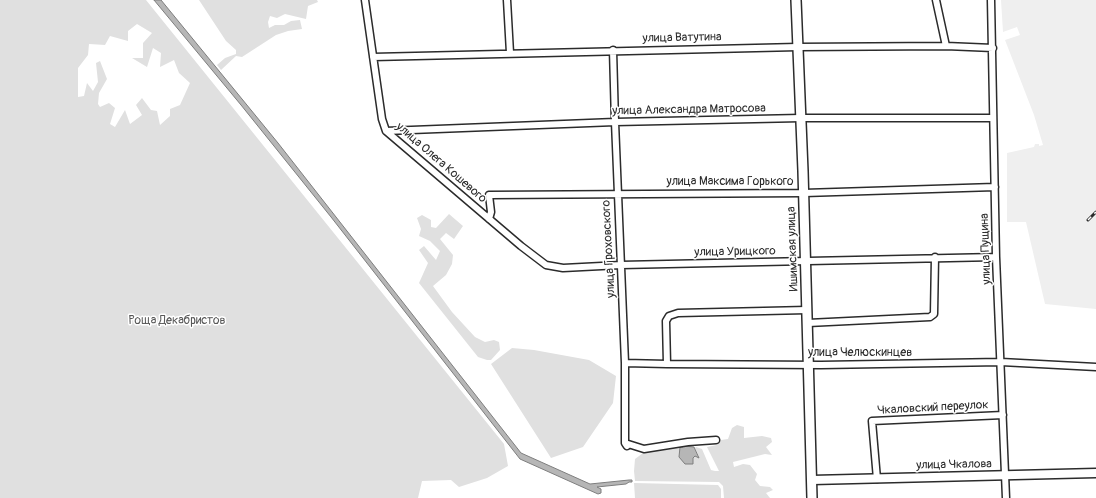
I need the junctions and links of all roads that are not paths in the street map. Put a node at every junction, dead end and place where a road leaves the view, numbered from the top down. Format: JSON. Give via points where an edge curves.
{"nodes":[{"id":1,"x":365,"y":0,"type":"edge"},
{"id":2,"x":507,"y":0,"type":"edge"},
{"id":3,"x":796,"y":0,"type":"edge"},
{"id":4,"x":936,"y":0,"type":"edge"},
{"id":5,"x":991,"y":0,"type":"edge"},
{"id":6,"x":946,"y":46,"type":"junction"},
{"id":7,"x":798,"y":47,"type":"junction"},
{"id":8,"x":993,"y":48,"type":"junction"},
{"id":9,"x":613,"y":50,"type":"junction"},
{"id":10,"x":510,"y":53,"type":"junction"},
{"id":11,"x":373,"y":57,"type":"junction"},
{"id":12,"x":801,"y":118,"type":"junction"},
{"id":13,"x":993,"y":118,"type":"junction"},
{"id":14,"x":615,"y":122,"type":"junction"},
{"id":15,"x":386,"y":131,"type":"junction"},
{"id":16,"x":995,"y":187,"type":"junction"},
{"id":17,"x":804,"y":193,"type":"junction"},
{"id":18,"x":618,"y":194,"type":"junction"},
{"id":19,"x":489,"y":219,"type":"junction"},
{"id":20,"x":996,"y":257,"type":"junction"},
{"id":21,"x":935,"y":258,"type":"junction"},
{"id":22,"x":806,"y":261,"type":"junction"},
{"id":23,"x":546,"y":265,"type":"joint"},
{"id":24,"x":621,"y":265,"type":"junction"},
{"id":25,"x":807,"y":310,"type":"junction"},
{"id":26,"x":808,"y":323,"type":"junction"},
{"id":27,"x":625,"y":362,"type":"junction"},
{"id":28,"x":1001,"y":362,"type":"junction"},
{"id":29,"x":667,"y":364,"type":"junction"},
{"id":30,"x":808,"y":364,"type":"junction"},
{"id":31,"x":1096,"y":367,"type":"edge"},
{"id":32,"x":1003,"y":415,"type":"junction"},
{"id":33,"x":716,"y":440,"type":"dead end"},
{"id":34,"x":1096,"y":473,"type":"edge"},
{"id":35,"x":1006,"y":476,"type":"junction"},
{"id":36,"x":877,"y":479,"type":"junction"},
{"id":37,"x":812,"y":480,"type":"junction"},
{"id":38,"x":812,"y":498,"type":"edge"},
{"id":39,"x":1006,"y":498,"type":"edge"}],
"edges":[{"from":1,"to":11,"type":"street","name":"улица Олега Кошевого"},
{"from":2,"to":10,"type":"street"},
{"from":3,"to":7,"type":"main road","name":"Ишимская улица"},
{"from":4,"to":6,"type":"street"},
{"from":5,"to":8,"type":"street","name":"улица Пущина"},
{"from":6,"to":7,"type":"street","name":"улица Ватутина"},
{"from":6,"to":8,"type":"street","name":"улица Ватутина"},
{"from":7,"to":9,"type":"street","name":"улица Ватутина"},
{"from":7,"to":12,"type":"main road","name":"Ишимская улица"},
{"from":8,"to":13,"type":"street","name":"улица Пущина"},
{"from":9,"to":10,"type":"street","name":"улица Ватутина"},
{"from":9,"to":14,"type":"street","name":"улица Гроховского"},
{"from":10,"to":11,"type":"street","name":"улица Ватутина"},
{"from":11,"to":15,"type":"street","name":"улица Олега Кошевого","via":[[382,120]]},
{"from":12,"to":13,"type":"street","name":"улица Александра Матросова"},
{"from":12,"to":14,"type":"street","name":"улица Александра Матросова"},
{"from":12,"to":17,"type":"main road","name":"Ишимская улица"},
{"from":13,"to":16,"type":"street","name":"улица Пущина"},
{"from":14,"to":15,"type":"street","name":"улица Александра Матросова"},
{"from":14,"to":18,"type":"street","name":"улица Гроховского"},
{"from":15,"to":19,"type":"street","name":"улица Олега Кошевого"},
{"from":16,"to":17,"type":"street","name":"улица Максима Горького"},
{"from":16,"to":20,"type":"street","name":"улица Пущина"},
{"from":17,"to":18,"type":"street","name":"улица Максима Горького"},
{"from":17,"to":22,"type":"main road","name":"Ишимская улица"},
{"from":18,"to":19,"type":"street","name":"улица Максима Горького","via":[[489,195]]},
{"from":18,"to":24,"type":"street","name":"улица Гроховского"},
{"from":19,"to":23,"type":"street","name":"улица Олега Кошевого"},
{"from":20,"to":21,"type":"street","name":"улица Урицкого"},
{"from":20,"to":28,"type":"street","name":"улица Пущина"},
{"from":21,"to":22,"type":"street","name":"улица Урицкого"},
{"from":21,"to":26,"type":"street","via":[[934,314],[930,317]]},
{"from":22,"to":24,"type":"street","name":"улица Урицкого"},
{"from":22,"to":25,"type":"main road","name":"Ишимская улица"},
{"from":23,"to":24,"type":"street","name":"улица Урицкого","via":[[563,268]]},
{"from":24,"to":27,"type":"street","name":"улица Гроховского"},
{"from":25,"to":26,"type":"main road","name":"Ишимская улица"},
{"from":25,"to":29,"type":"street","via":[[678,313],[669,316],[666,321]]},
{"from":26,"to":30,"type":"main road","name":"Ишимская улица"},
{"from":27,"to":29,"type":"street","name":"улица Челюскинцев"},
{"from":27,"to":33,"type":"street","name":"улица Гроховского","via":[[626,444],[644,449]]},
{"from":28,"to":30,"type":"street","name":"улица Челюскинцев"},
{"from":28,"to":31,"type":"street","name":"улица Челюскинцев"},
{"from":28,"to":32,"type":"street","name":"улица Пущина"},
{"from":29,"to":30,"type":"street","name":"улица Челюскинцев"},
{"from":30,"to":37,"type":"main road","name":"Ишимская улица"},
{"from":32,"to":35,"type":"street","name":"улица Пущина"},
{"from":32,"to":36,"type":"street","name":"Чкаловский переулок","via":[[872,422]]},
{"from":34,"to":35,"type":"street","name":"улица Чкалова"},
{"from":35,"to":36,"type":"street","name":"улица Чкалова"},
{"from":35,"to":39,"type":"street","name":"улица Пущина"},
{"from":36,"to":37,"type":"street","name":"улица Чкалова"},
{"from":37,"to":38,"type":"main road","name":"Ишимская улица"}]}
